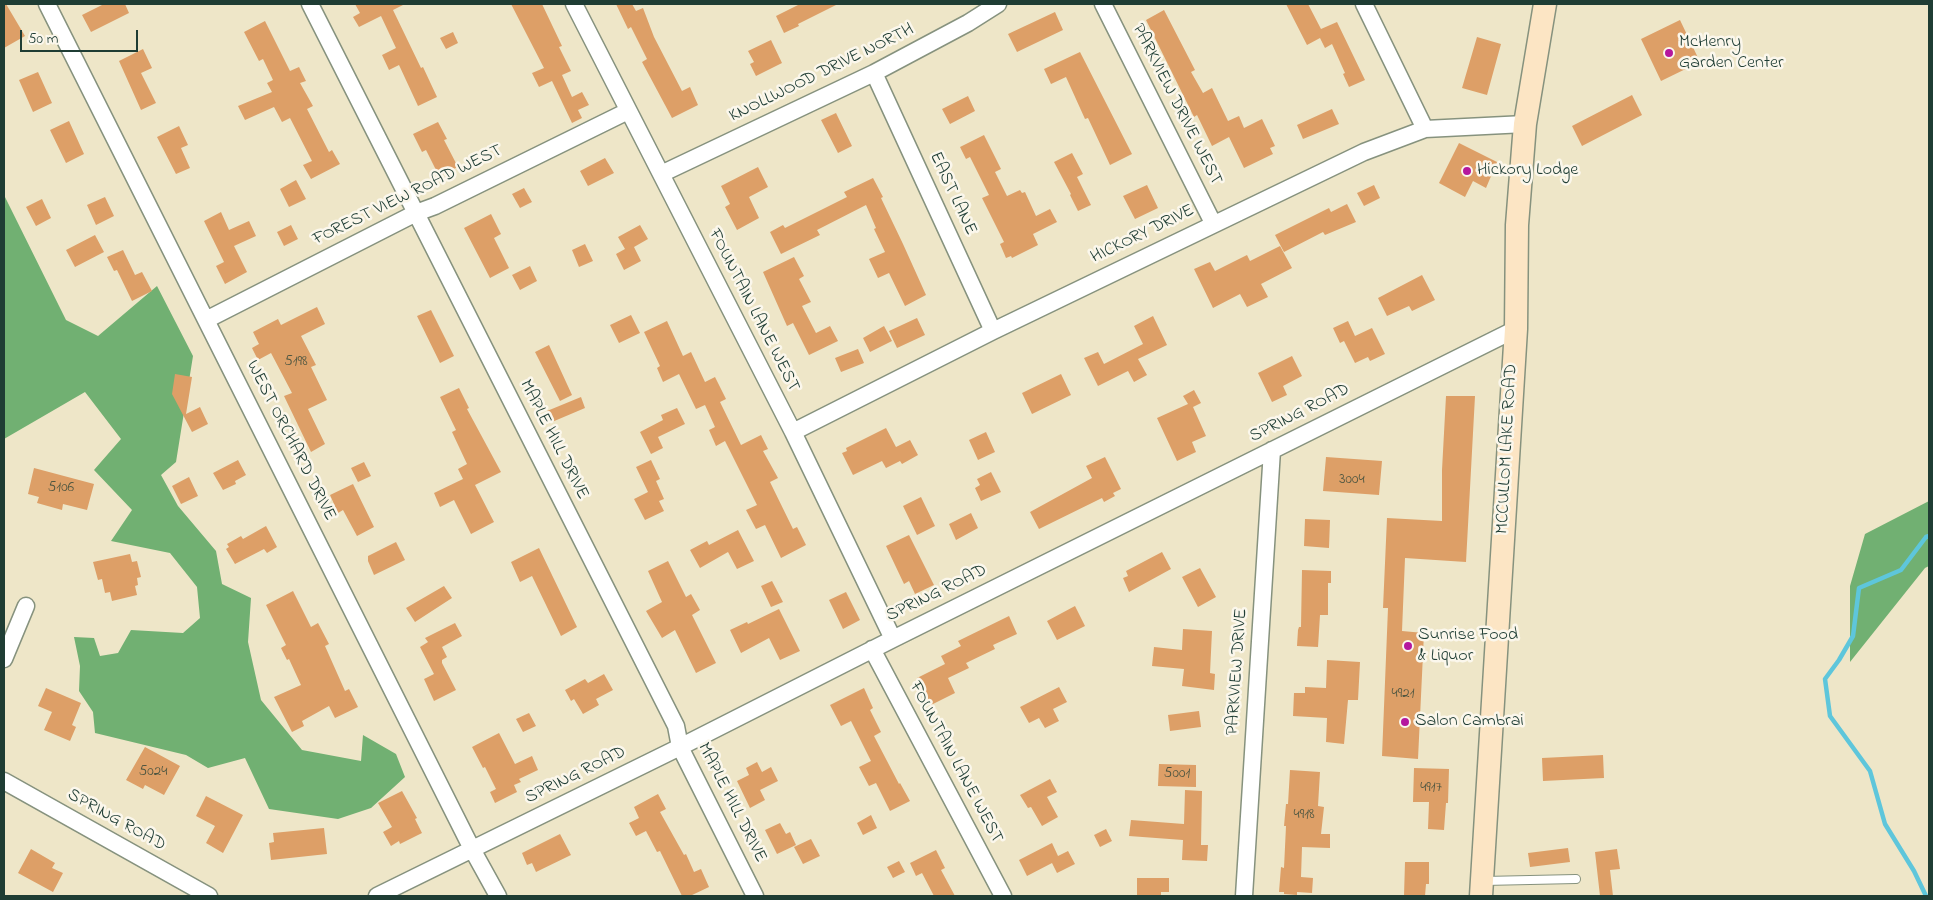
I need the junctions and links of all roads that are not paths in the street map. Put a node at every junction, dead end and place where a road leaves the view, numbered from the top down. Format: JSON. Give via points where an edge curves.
{"nodes":[{"id":1,"x":46,"y":4,"type":"edge"},
{"id":2,"x":310,"y":4,"type":"edge"},
{"id":3,"x":574,"y":4,"type":"edge"},
{"id":4,"x":998,"y":4,"type":"edge"},
{"id":5,"x":1103,"y":4,"type":"edge"},
{"id":6,"x":1364,"y":4,"type":"edge"},
{"id":7,"x":1546,"y":4,"type":"edge"},
{"id":8,"x":874,"y":73,"type":"junction"},
{"id":9,"x":628,"y":111,"type":"junction"},
{"id":10,"x":1525,"y":124,"type":"junction"},
{"id":11,"x":1425,"y":129,"type":"junction"},
{"id":12,"x":661,"y":174,"type":"junction"},
{"id":13,"x":416,"y":212,"type":"junction"},
{"id":14,"x":1213,"y":223,"type":"junction"},
{"id":15,"x":206,"y":320,"type":"junction"},
{"id":16,"x":1516,"y":328,"type":"junction"},
{"id":17,"x":993,"y":331,"type":"junction"},
{"id":18,"x":793,"y":432,"type":"junction"},
{"id":19,"x":1272,"y":450,"type":"junction"},
{"id":20,"x":26,"y":606,"type":"dead end"},
{"id":21,"x":894,"y":639,"type":"junction"},
{"id":22,"x":872,"y":649,"type":"junction"},
{"id":23,"x":4,"y":659,"type":"edge"},
{"id":24,"x":680,"y":748,"type":"junction"},
{"id":25,"x":4,"y":782,"type":"edge"},
{"id":26,"x":472,"y":849,"type":"junction"},
{"id":27,"x":1576,"y":879,"type":"dead end"},
{"id":28,"x":1481,"y":889,"type":"edge"},
{"id":29,"x":209,"y":896,"type":"edge"},
{"id":30,"x":377,"y":896,"type":"edge"},
{"id":31,"x":498,"y":896,"type":"edge"},
{"id":32,"x":755,"y":896,"type":"edge"},
{"id":33,"x":1003,"y":896,"type":"edge"},
{"id":34,"x":1244,"y":896,"type":"edge"}],
"edges":[{"from":1,"to":15,"type":"street","name":"WEST ORCHARD DRIVE"},
{"from":2,"to":13,"type":"street","name":"MAPLE HILL DRIVE"},
{"from":3,"to":9,"type":"street","name":"FOUNTAIN LANE WEST"},
{"from":4,"to":8,"type":"street","name":"KNOLLWOOD DRIVE NORTH"},
{"from":5,"to":14,"type":"street","name":"PARKVIEW DRIVE WEST"},
{"from":6,"to":11,"type":"street"},
{"from":7,"to":10,"type":"street","name":"MCCULLOM LAKE ROAD"},
{"from":8,"to":12,"type":"street","name":"KNOLLWOOD DRIVE NORTH"},
{"from":8,"to":17,"type":"street","name":"EAST LANE"},
{"from":9,"to":12,"type":"street","name":"FOUNTAIN LANE WEST"},
{"from":9,"to":13,"type":"street","name":"FOREST VIEW ROAD WEST","via":[[435,206]]},
{"from":10,"to":11,"type":"street","name":"HICKORY DRIVE"},
{"from":10,"to":16,"type":"street","name":"MCCULLOM LAKE ROAD","via":[[1516,225]]},
{"from":11,"to":14,"type":"street","name":"HICKORY DRIVE","via":[[1364,152]]},
{"from":12,"to":18,"type":"street","name":"FOUNTAIN LANE WEST"},
{"from":13,"to":15,"type":"street","name":"FOREST VIEW ROAD WEST"},
{"from":13,"to":24,"type":"street","name":"MAPLE HILL DRIVE","via":[[672,717]]},
{"from":14,"to":17,"type":"street","name":"HICKORY DRIVE"},
{"from":15,"to":26,"type":"street","name":"WEST ORCHARD DRIVE"},
{"from":16,"to":19,"type":"street","name":"SPRING ROAD"},
{"from":16,"to":28,"type":"street","name":"MCCULLOM LAKE ROAD"},
{"from":17,"to":18,"type":"street","name":"HICKORY DRIVE"},
{"from":18,"to":21,"type":"street","name":"FOUNTAIN LANE WEST"},
{"from":19,"to":21,"type":"street","name":"SPRING ROAD"},
{"from":19,"to":34,"type":"street","name":"PARKVIEW DRIVE"},
{"from":20,"to":23,"type":"street"},
{"from":21,"to":22,"type":"street","name":"SPRING ROAD"},
{"from":22,"to":24,"type":"street","name":"SPRING ROAD"},
{"from":22,"to":33,"type":"street","name":"FOUNTAIN LANE WEST"},
{"from":24,"to":26,"type":"street","name":"SPRING ROAD"},
{"from":24,"to":32,"type":"street","name":"MAPLE HILL DRIVE"},
{"from":25,"to":29,"type":"street","name":"SPRING ROAD"},
{"from":26,"to":30,"type":"street","name":"SPRING ROAD"},
{"from":26,"to":31,"type":"street","name":"WEST ORCHARD DRIVE"},
{"from":27,"to":28,"type":"lane"}]}
